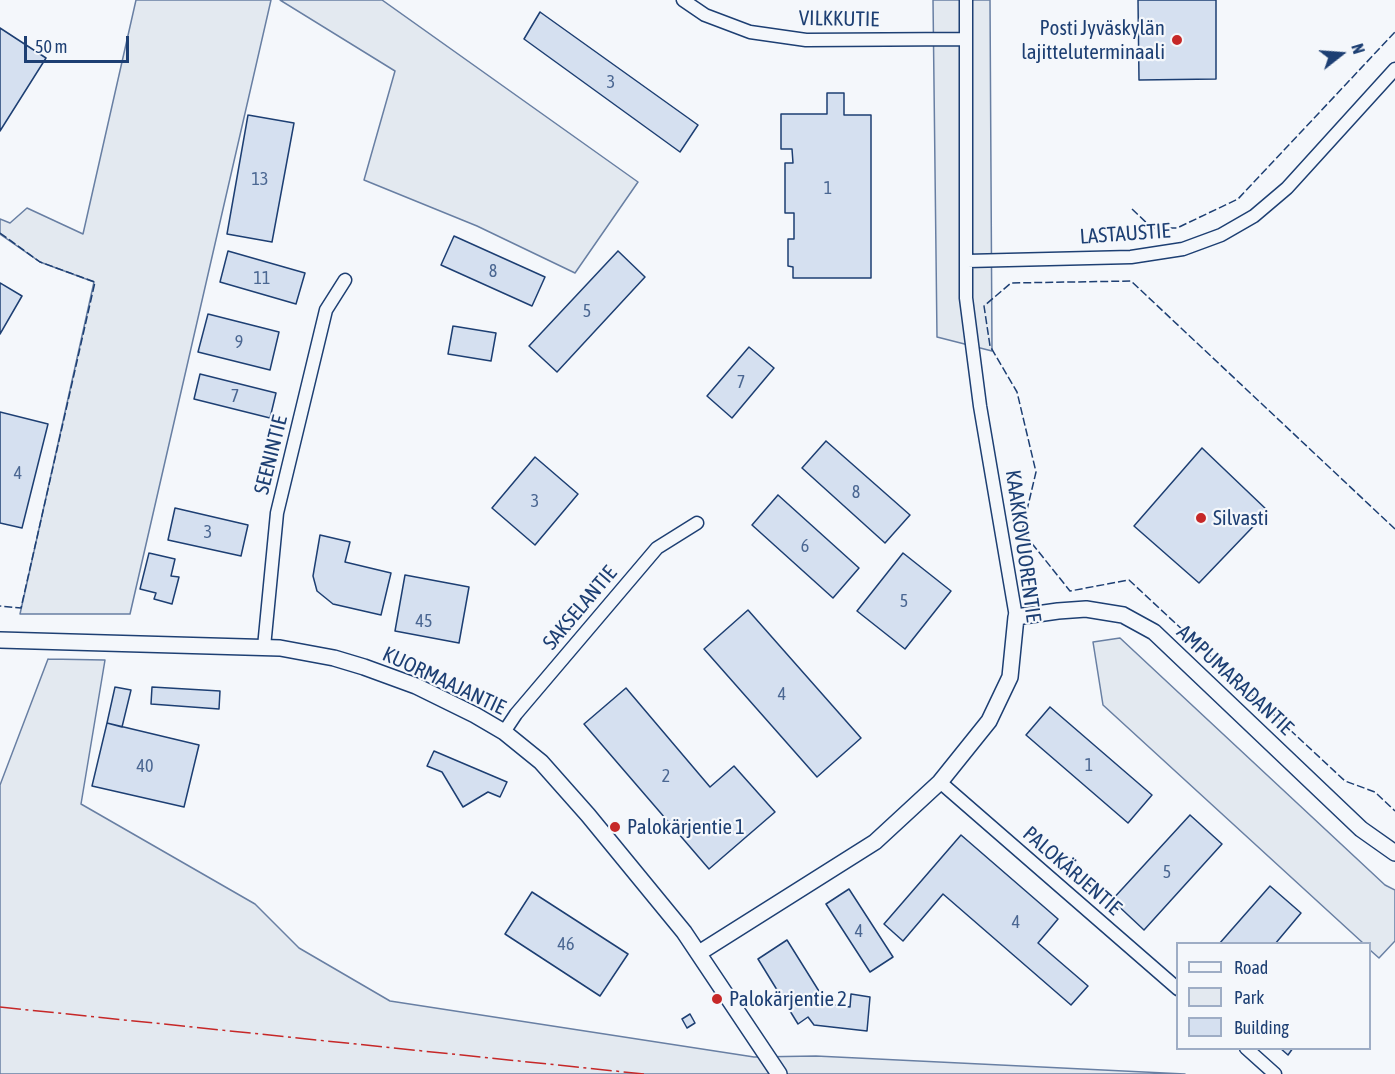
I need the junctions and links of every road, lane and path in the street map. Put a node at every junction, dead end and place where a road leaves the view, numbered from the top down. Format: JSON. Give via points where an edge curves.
{"nodes":[{"id":1,"x":683,"y":0,"type":"edge"},
{"id":2,"x":966,"y":0,"type":"edge"},
{"id":3,"x":966,"y":39,"type":"junction"},
{"id":4,"x":1395,"y":69,"type":"edge"},
{"id":5,"x":967,"y":261,"type":"junction"},
{"id":6,"x":345,"y":280,"type":"dead end"},
{"id":7,"x":697,"y":524,"type":"dead end"},
{"id":8,"x":1016,"y":617,"type":"junction"},
{"id":9,"x":0,"y":640,"type":"edge"},
{"id":10,"x":264,"y":647,"type":"junction"},
{"id":11,"x":504,"y":732,"type":"junction"},
{"id":12,"x":940,"y":782,"type":"junction"},
{"id":13,"x":1395,"y":853,"type":"edge"},
{"id":14,"x":699,"y":953,"type":"junction"},
{"id":15,"x":1176,"y":987,"type":"edge"},
{"id":16,"x":1248,"y":1050,"type":"edge"},
{"id":17,"x":779,"y":1074,"type":"edge"},
{"id":18,"x":1275,"y":1074,"type":"edge"}],
"edges":[{"from":1,"to":3,"type":"street","name":"VILKKUTIE","via":[[705,15],[750,32],[806,40]]},
{"from":2,"to":3,"type":"street","name":"KAAKKOVUORENTIE"},
{"from":3,"to":5,"type":"street","name":"KAAKKOVUORENTIE"},
{"from":4,"to":5,"type":"street","name":"LASTAUSTIE","via":[[1287,188],[1254,216],[1221,235],[1183,249],[1131,257]]},
{"from":5,"to":8,"type":"street","name":"KAAKKOVUORENTIE","via":[[969,333]]},
{"from":6,"to":10,"type":"street","name":"SEENINTIE","via":[[326,310],[277,513]]},
{"from":7,"to":11,"type":"street","name":"SAKSELANTIE","via":[[657,548]]},
{"from":8,"to":12,"type":"street","name":"KAAKKOVUORENTIE","via":[[1010,677],[989,721]]},
{"from":8,"to":13,"type":"street","name":"AMPUMARADANTIE","via":[[1086,609],[1123,615],[1154,632],[1362,829]]},
{"from":9,"to":10,"type":"street","name":"KUORMAAJANTIE"},
{"from":10,"to":11,"type":"street","name":"KUORMAAJANTIE","via":[[303,651],[364,667],[453,703]]},
{"from":11,"to":14,"type":"street","name":"KUORMAAJANTIE","via":[[541,762],[588,815]]},
{"from":12,"to":14,"type":"street","name":"KAAKKOVUORENTIE","via":[[875,842]]},
{"from":12,"to":15,"type":"street","name":"PALOKÄRJENTIE"},
{"from":14,"to":17,"type":"street","name":"KUORMAAJANTIE"},
{"from":16,"to":18,"type":"street"}]}
